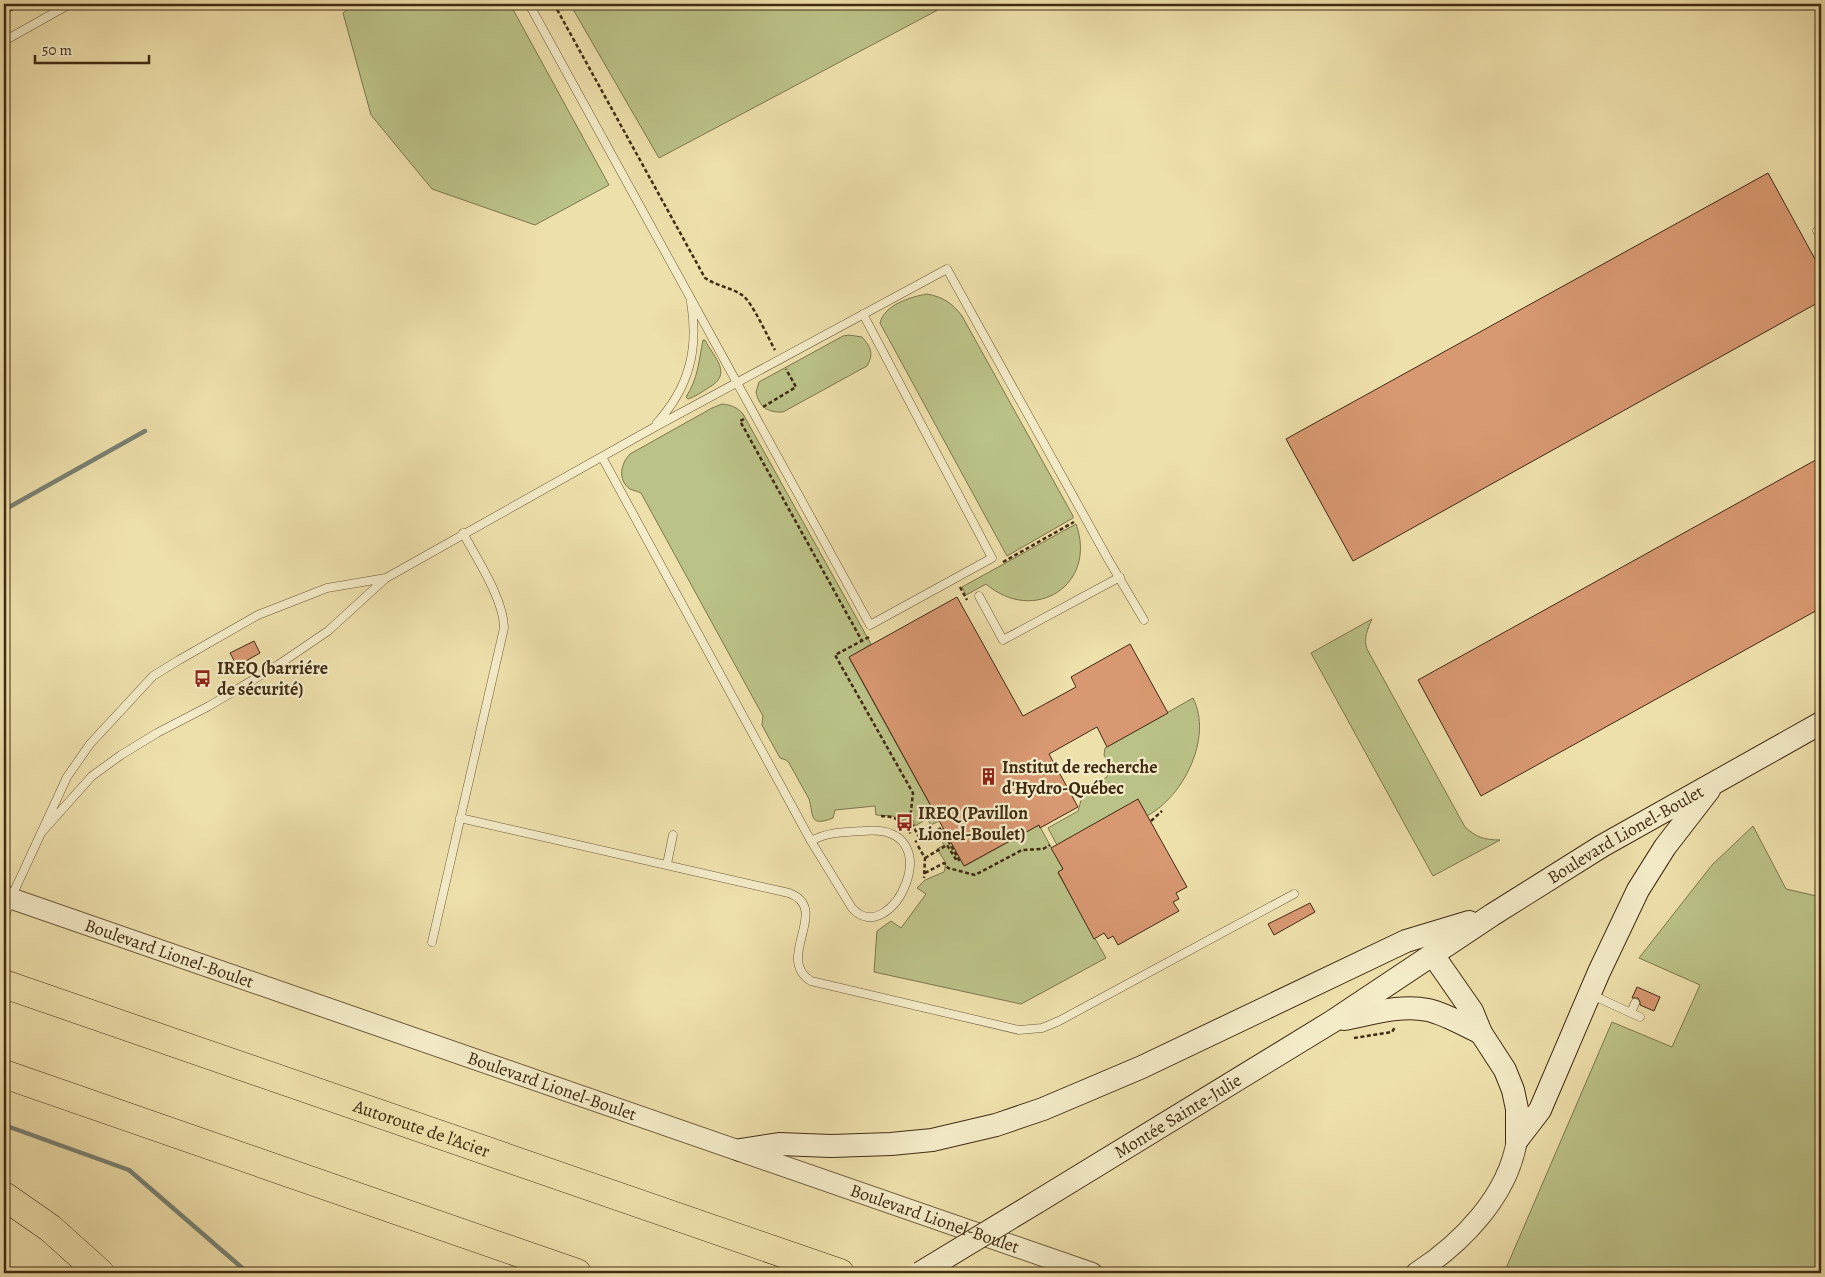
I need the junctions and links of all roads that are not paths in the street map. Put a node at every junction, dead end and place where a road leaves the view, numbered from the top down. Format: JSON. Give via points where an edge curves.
{"nodes":[{"id":1,"x":70,"y":4,"type":"edge"},
{"id":2,"x":529,"y":4,"type":"edge"},
{"id":3,"x":4,"y":41,"type":"edge"},
{"id":4,"x":690,"y":296,"type":"junction"},
{"id":5,"x":863,"y":314,"type":"junction"},
{"id":6,"x":738,"y":383,"type":"junction"},
{"id":7,"x":653,"y":428,"type":"junction"},
{"id":8,"x":602,"y":457,"type":"junction"},
{"id":9,"x":463,"y":533,"type":"junction"},
{"id":10,"x":1120,"y":577,"type":"junction"},
{"id":11,"x":386,"y":578,"type":"junction"},
{"id":12,"x":979,"y":596,"type":"dead end"},
{"id":13,"x":1144,"y":620,"type":"dead end"},
{"id":14,"x":1821,"y":723,"type":"edge"},
{"id":15,"x":1715,"y":783,"type":"junction"},
{"id":16,"x":460,"y":818,"type":"junction"},
{"id":17,"x":41,"y":833,"type":"junction"},
{"id":18,"x":673,"y":835,"type":"dead end"},
{"id":19,"x":811,"y":841,"type":"junction"},
{"id":20,"x":666,"y":864,"type":"junction"},
{"id":21,"x":1294,"y":894,"type":"dead end"},
{"id":22,"x":8,"y":897,"type":"edge"},
{"id":23,"x":1492,"y":915,"type":"junction"},
{"id":24,"x":4,"y":920,"type":"edge"},
{"id":25,"x":432,"y":942,"type":"dead end"},
{"id":26,"x":1433,"y":954,"type":"junction"},
{"id":27,"x":4,"y":984,"type":"edge"},
{"id":28,"x":1590,"y":994,"type":"junction"},
{"id":29,"x":1635,"y":1003,"type":"dead end"},
{"id":30,"x":1631,"y":1012,"type":"junction"},
{"id":31,"x":1640,"y":1017,"type":"dead end"},
{"id":32,"x":1333,"y":1021,"type":"junction"},
{"id":33,"x":1481,"y":1033,"type":"junction"},
{"id":34,"x":4,"y":1074,"type":"edge"},
{"id":35,"x":1517,"y":1140,"type":"junction"},
{"id":36,"x":740,"y":1150,"type":"junction"},
{"id":37,"x":4,"y":1196,"type":"edge"},
{"id":38,"x":100,"y":1273,"type":"edge"},
{"id":39,"x":577,"y":1273,"type":"edge"},
{"id":40,"x":840,"y":1273,"type":"edge"},
{"id":41,"x":920,"y":1273,"type":"edge"},
{"id":42,"x":1092,"y":1273,"type":"edge"},
{"id":43,"x":1416,"y":1273,"type":"edge"}],
"edges":[{"from":1,"to":3,"type":"lane"},
{"from":2,"to":4,"type":"lane"},
{"from":4,"to":6,"type":"lane"},
{"from":4,"to":7,"type":"lane","via":[[694,328],[688,374],[675,400]]},
{"from":5,"to":6,"type":"lane"},
{"from":5,"to":6,"type":"lane","via":[[992,558],[870,625]]},
{"from":5,"to":10,"type":"lane","via":[[947,269]]},
{"from":6,"to":7,"type":"lane"},
{"from":7,"to":8,"type":"lane"},
{"from":8,"to":9,"type":"lane"},
{"from":8,"to":19,"type":"lane"},
{"from":9,"to":11,"type":"lane"},
{"from":9,"to":16,"type":"lane","via":[[499,603],[504,628]]},
{"from":10,"to":12,"type":"lane","via":[[1003,640]]},
{"from":10,"to":13,"type":"lane"},
{"from":11,"to":17,"type":"lane","via":[[328,630],[278,665],[157,733],[92,776]]},
{"from":11,"to":17,"type":"lane","via":[[327,588],[267,611],[153,676],[90,744],[67,777]]},
{"from":14,"to":15,"type":"main road","name":"Boulevard Lionel-Boulet"},
{"from":15,"to":23,"type":"main road","name":"Boulevard Lionel-Boulet","via":[[1602,846]]},
{"from":15,"to":28,"type":"main road","via":[[1652,866],[1623,920]]},
{"from":16,"to":20,"type":"lane"},
{"from":16,"to":25,"type":"lane"},
{"from":17,"to":22,"type":"lane"},
{"from":18,"to":20,"type":"lane"},
{"from":19,"to":19,"type":"lane","via":[[852,908],[864,917],[881,915],[907,884],[910,858],[899,839],[892,834],[872,830],[841,832]]},
{"from":20,"to":21,"type":"lane","via":[[798,897],[807,915],[798,963],[804,975],[812,981],[1027,1030],[1059,1021]]},
{"from":22,"to":24,"type":"lane"},
{"from":22,"to":36,"type":"street","name":"Boulevard Lionel-Boulet"},
{"from":23,"to":26,"type":"main road","name":"Boulevard Lionel-Boulet"},
{"from":23,"to":36,"type":"main road","via":[[1406,941],[1142,1067],[996,1125],[946,1137],[891,1144],[779,1144]]},
{"from":26,"to":32,"type":"main road","name":"Montée Sainte-Julie"},
{"from":26,"to":33,"type":"main road","via":[[1472,1011]]},
{"from":27,"to":40,"type":"highway","name":"Autoroute de l'Acier"},
{"from":28,"to":30,"type":"lane"},
{"from":28,"to":35,"type":"main road","via":[[1540,1110]]},
{"from":29,"to":30,"type":"lane"},
{"from":30,"to":31,"type":"lane"},
{"from":32,"to":33,"type":"main road","via":[[1413,1008],[1438,1013]]},
{"from":32,"to":41,"type":"main road","name":"Montée Sainte-Julie","bridge":true},
{"from":33,"to":35,"type":"main road","via":[[1501,1061],[1513,1090]]},
{"from":34,"to":39,"type":"highway"},
{"from":35,"to":43,"type":"street","via":[[1506,1174],[1480,1217],[1461,1239]]},
{"from":36,"to":42,"type":"street","name":"Boulevard Lionel-Boulet"},
{"from":37,"to":38,"type":"highway","via":[[50,1228]]}]}
